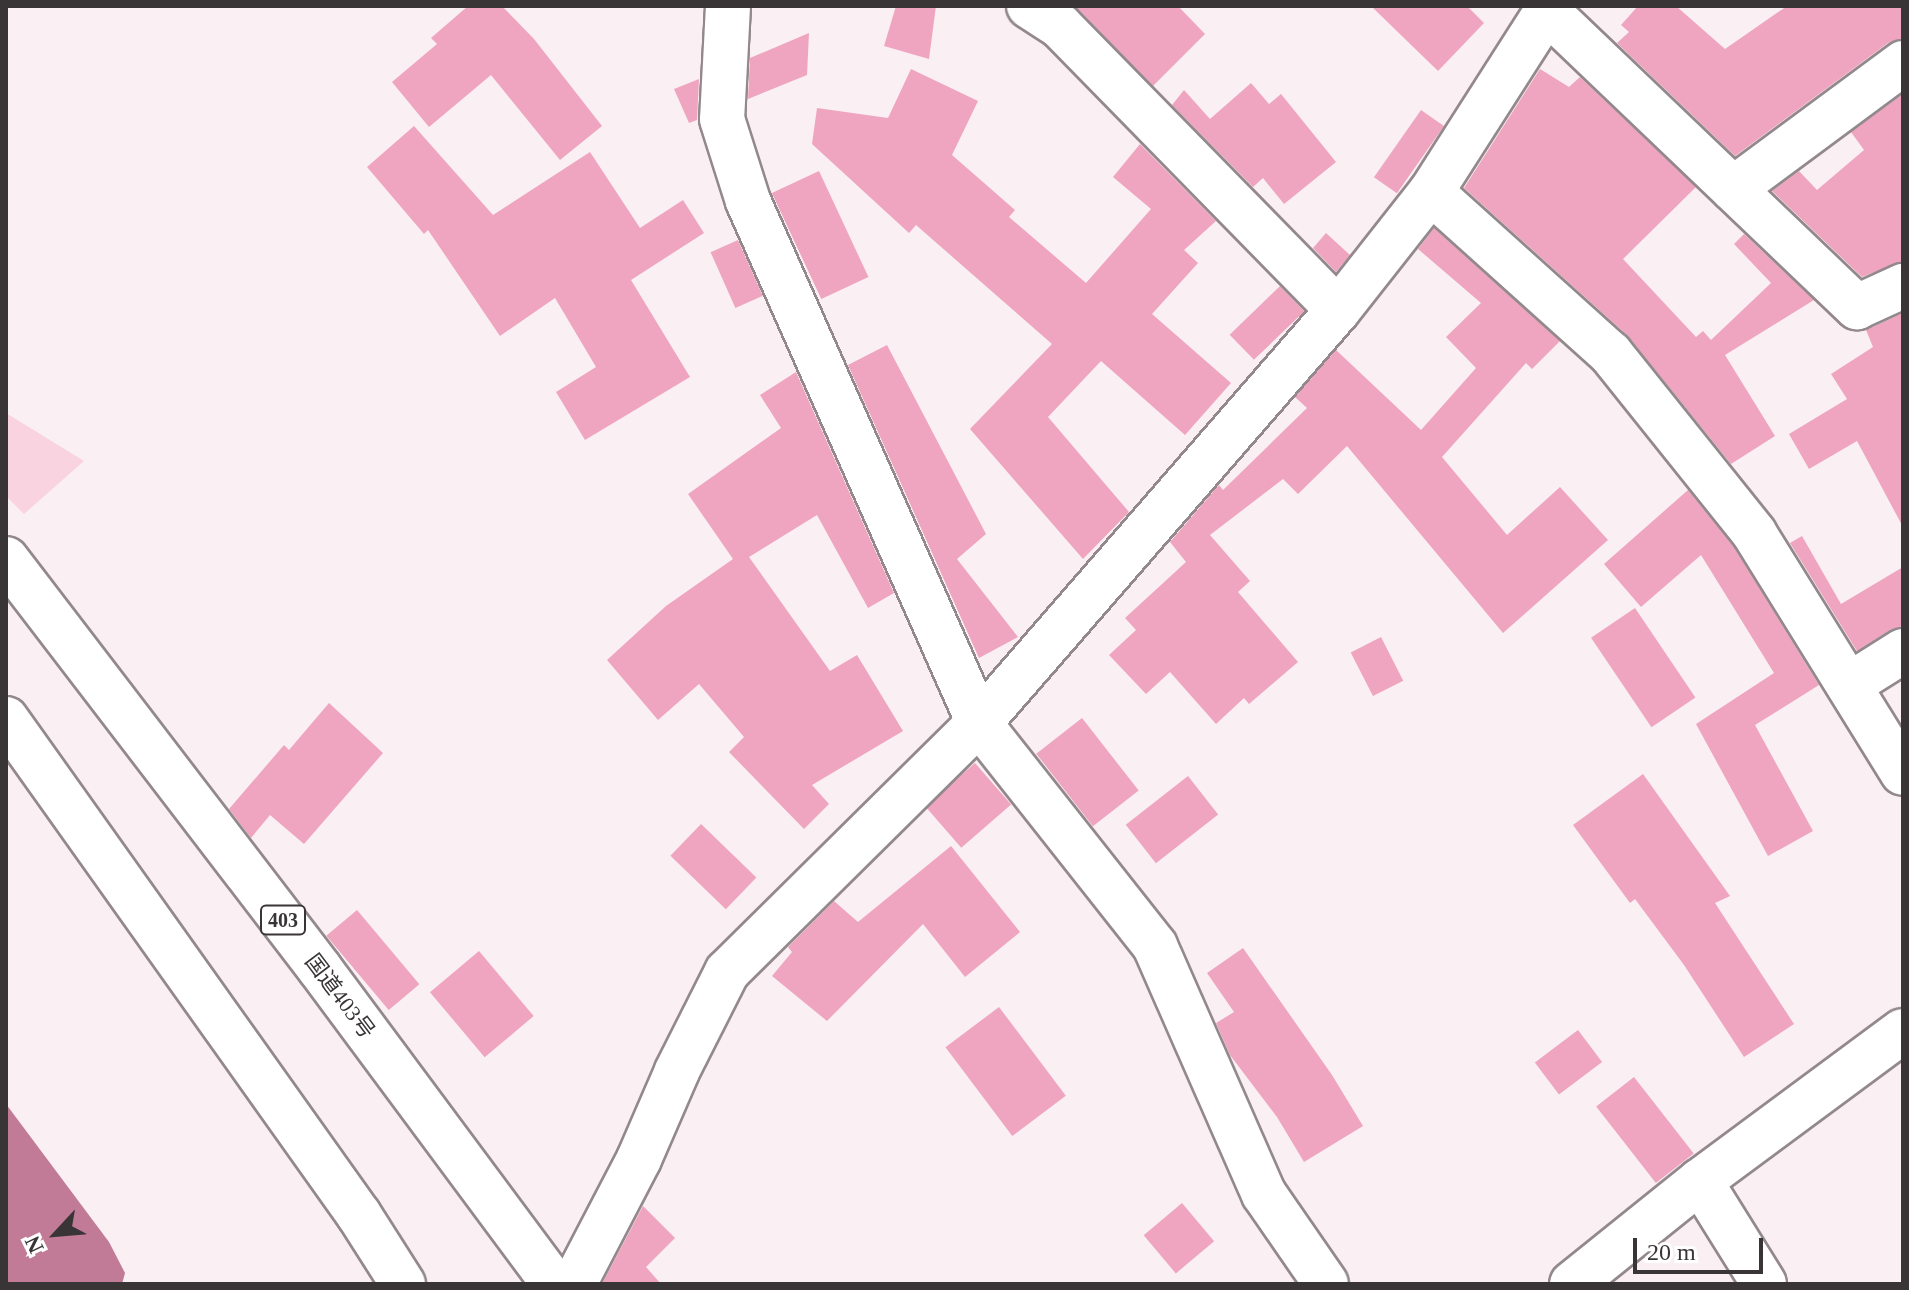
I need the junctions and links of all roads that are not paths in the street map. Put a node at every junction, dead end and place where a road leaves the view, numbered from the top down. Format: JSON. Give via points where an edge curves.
{"nodes":[{"id":1,"x":728,"y":6,"type":"edge"},
{"id":2,"x":1029,"y":6,"type":"edge"},
{"id":3,"x":1549,"y":9,"type":"edge"},
{"id":4,"x":1903,"y":63,"type":"edge"},
{"id":5,"x":1733,"y":189,"type":"junction"},
{"id":6,"x":1431,"y":192,"type":"junction"},
{"id":7,"x":1903,"y":286,"type":"edge"},
{"id":8,"x":1338,"y":310,"type":"junction"},
{"id":9,"x":6,"y":559,"type":"edge"},
{"id":10,"x":1903,"y":651,"type":"edge"},
{"id":11,"x":1849,"y":685,"type":"junction"},
{"id":12,"x":6,"y":719,"type":"edge"},
{"id":13,"x":979,"y":723,"type":"junction"},
{"id":14,"x":1903,"y":773,"type":"edge"},
{"id":15,"x":1903,"y":1031,"type":"edge"},
{"id":16,"x":1700,"y":1181,"type":"junction"},
{"id":17,"x":403,"y":1284,"type":"edge"},
{"id":18,"x":554,"y":1284,"type":"edge"},
{"id":19,"x":574,"y":1284,"type":"edge"},
{"id":20,"x":1326,"y":1284,"type":"edge"},
{"id":21,"x":1572,"y":1284,"type":"edge"},
{"id":22,"x":1764,"y":1284,"type":"edge"}],
"edges":[{"from":1,"to":13,"type":"main road","via":[[722,119],[748,201]]},
{"from":2,"to":8,"type":"main road","via":[[1060,26]]},
{"from":3,"to":5,"type":"main road"},
{"from":3,"to":6,"type":"main road"},
{"from":4,"to":5,"type":"main road"},
{"from":5,"to":7,"type":"main road","via":[[1857,307]]},
{"from":6,"to":8,"type":"main road"},
{"from":6,"to":11,"type":"main road","via":[[1610,353],[1754,533]]},
{"from":8,"to":13,"type":"main road"},
{"from":9,"to":18,"type":"main road","name":"国道403号","number":"403"},
{"from":10,"to":11,"type":"main road"},
{"from":11,"to":14,"type":"main road"},
{"from":12,"to":17,"type":"main road"},
{"from":13,"to":19,"type":"main road","via":[[727,972]]},
{"from":13,"to":20,"type":"main road","via":[[1155,946],[1264,1194]]},
{"from":15,"to":16,"type":"main road"},
{"from":16,"to":21,"type":"main road"},
{"from":16,"to":22,"type":"main road"}]}
